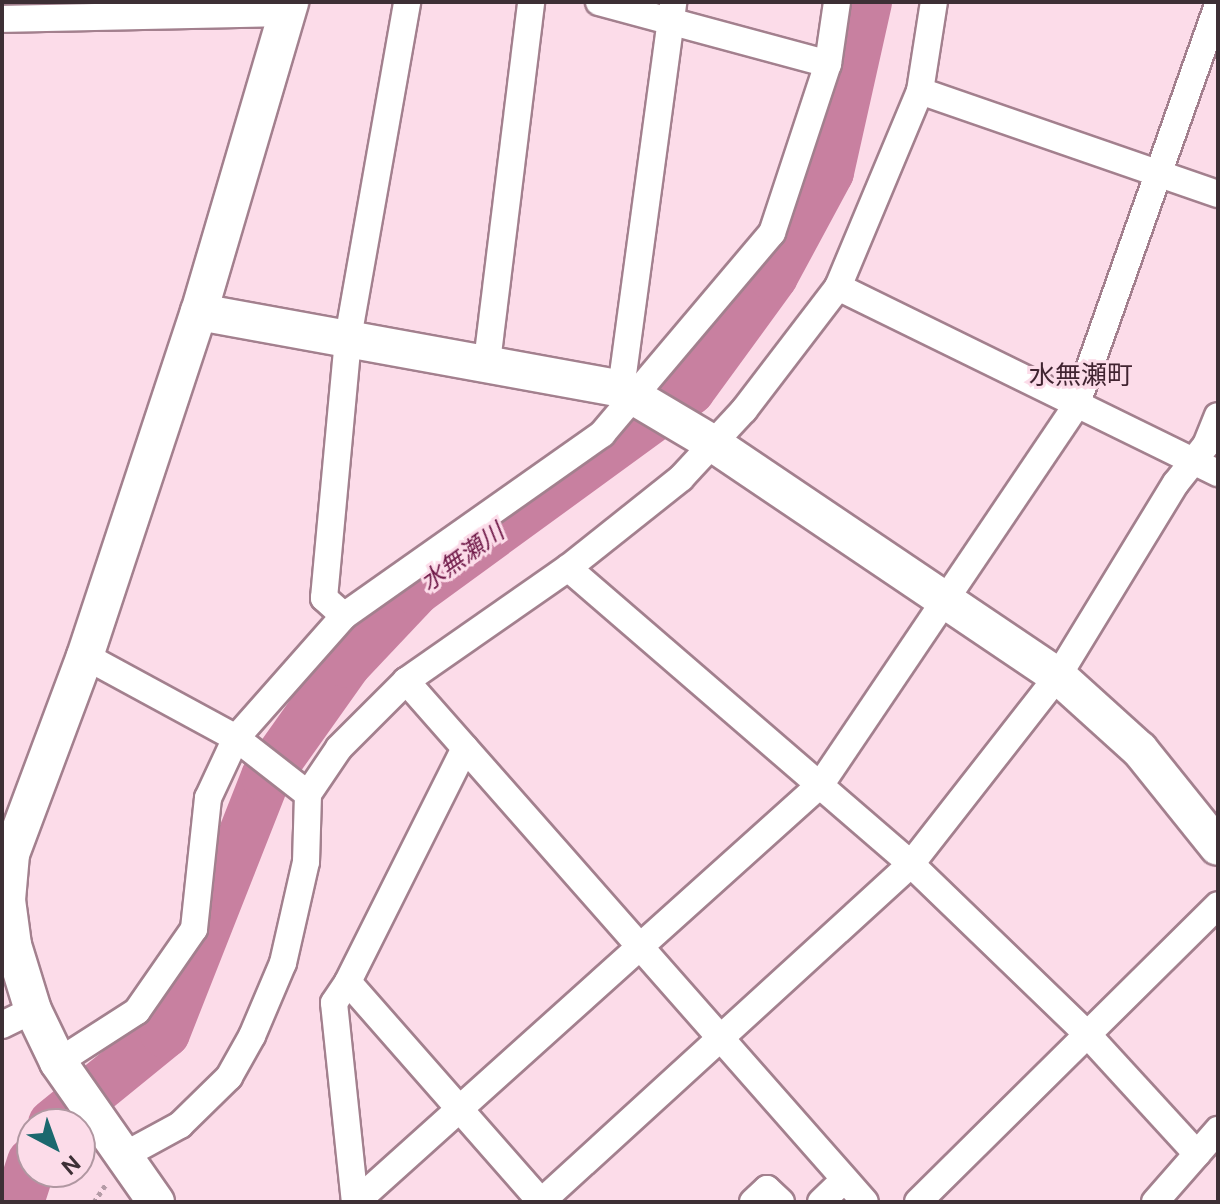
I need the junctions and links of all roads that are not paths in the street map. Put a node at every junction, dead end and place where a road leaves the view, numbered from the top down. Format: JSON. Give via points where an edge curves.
{"nodes":[{"id":1,"x":407,"y":2,"type":"edge"},
{"id":2,"x":531,"y":2,"type":"edge"},
{"id":3,"x":599,"y":2,"type":"edge"},
{"id":4,"x":837,"y":2,"type":"edge"},
{"id":5,"x":934,"y":2,"type":"edge"},
{"id":6,"x":1218,"y":6,"type":"edge"},
{"id":7,"x":288,"y":8,"type":"edge"},
{"id":8,"x":672,"y":11,"type":"edge"},
{"id":9,"x":2,"y":19,"type":"edge"},
{"id":10,"x":828,"y":64,"type":"junction"},
{"id":11,"x":920,"y":91,"type":"junction"},
{"id":12,"x":1159,"y":171,"type":"junction"},
{"id":13,"x":1218,"y":194,"type":"edge"},
{"id":14,"x":838,"y":287,"type":"junction"},
{"id":15,"x":199,"y":312,"type":"junction"},
{"id":16,"x":348,"y":338,"type":"junction"},
{"id":17,"x":487,"y":362,"type":"junction"},
{"id":18,"x":635,"y":397,"type":"junction"},
{"id":19,"x":1076,"y":406,"type":"junction"},
{"id":20,"x":1218,"y":416,"type":"edge"},
{"id":21,"x":708,"y":440,"type":"junction"},
{"id":22,"x":1207,"y":467,"type":"edge"},
{"id":23,"x":568,"y":568,"type":"junction"},
{"id":24,"x":944,"y":602,"type":"junction"},
{"id":25,"x":344,"y":616,"type":"junction"},
{"id":26,"x":85,"y":656,"type":"junction"},
{"id":27,"x":1058,"y":676,"type":"junction"},
{"id":28,"x":406,"y":681,"type":"junction"},
{"id":29,"x":236,"y":738,"type":"junction"},
{"id":30,"x":465,"y":748,"type":"junction"},
{"id":31,"x":821,"y":784,"type":"junction"},
{"id":32,"x":308,"y":794,"type":"junction"},
{"id":33,"x":1218,"y":847,"type":"edge"},
{"id":34,"x":6,"y":852,"type":"edge"},
{"id":35,"x":911,"y":864,"type":"junction"},
{"id":36,"x":1218,"y":905,"type":"edge"},
{"id":37,"x":641,"y":946,"type":"junction"},
{"id":38,"x":348,"y":982,"type":"junction"},
{"id":39,"x":18,"y":1018,"type":"edge"},
{"id":40,"x":720,"y":1034,"type":"junction"},
{"id":41,"x":1087,"y":1034,"type":"junction"},
{"id":42,"x":58,"y":1062,"type":"junction"},
{"id":43,"x":459,"y":1106,"type":"junction"},
{"id":44,"x":1218,"y":1130,"type":"edge"},
{"id":45,"x":1197,"y":1154,"type":"junction"},
{"id":46,"x":125,"y":1155,"type":"junction"},
{"id":47,"x":844,"y":1180,"type":"junction"},
{"id":48,"x":156,"y":1202,"type":"edge"},
{"id":49,"x":356,"y":1202,"type":"edge"},
{"id":50,"x":541,"y":1202,"type":"edge"},
{"id":51,"x":753,"y":1202,"type":"edge"},
{"id":52,"x":781,"y":1202,"type":"edge"},
{"id":53,"x":821,"y":1202,"type":"edge"},
{"id":54,"x":865,"y":1202,"type":"edge"},
{"id":55,"x":918,"y":1202,"type":"edge"},
{"id":56,"x":1155,"y":1202,"type":"edge"}],
"edges":[{"from":1,"to":16,"type":"street"},
{"from":2,"to":17,"type":"street"},
{"from":3,"to":8,"type":"street"},
{"from":4,"to":10,"type":"street"},
{"from":5,"to":11,"type":"street"},
{"from":6,"to":12,"type":"street"},
{"from":7,"to":9,"type":"street"},
{"from":7,"to":15,"type":"street"},
{"from":8,"to":10,"type":"street"},
{"from":8,"to":18,"type":"street"},
{"from":10,"to":18,"type":"street","via":[[772,233]]},
{"from":11,"to":12,"type":"street"},
{"from":11,"to":14,"type":"street"},
{"from":12,"to":13,"type":"street"},
{"from":12,"to":19,"type":"street"},
{"from":14,"to":19,"type":"street"},
{"from":14,"to":21,"type":"street"},
{"from":15,"to":16,"type":"street"},
{"from":15,"to":26,"type":"street"},
{"from":16,"to":17,"type":"street"},
{"from":16,"to":25,"type":"street","via":[[324,598]]},
{"from":17,"to":18,"type":"street"},
{"from":18,"to":21,"type":"street"},
{"from":18,"to":25,"type":"street","via":[[602,434]]},
{"from":19,"to":22,"type":"street"},
{"from":19,"to":24,"type":"street"},
{"from":20,"to":22,"type":"street"},
{"from":21,"to":23,"type":"street","via":[[681,478]]},
{"from":21,"to":24,"type":"street"},
{"from":22,"to":27,"type":"street","via":[[1176,483]]},
{"from":23,"to":28,"type":"street"},
{"from":23,"to":31,"type":"street"},
{"from":24,"to":27,"type":"street"},
{"from":24,"to":31,"type":"street"},
{"from":25,"to":29,"type":"street"},
{"from":26,"to":29,"type":"street"},
{"from":26,"to":34,"type":"street"},
{"from":27,"to":33,"type":"street","via":[[1140,750]]},
{"from":27,"to":35,"type":"street"},
{"from":28,"to":30,"type":"street"},
{"from":28,"to":32,"type":"street","via":[[339,748]]},
{"from":29,"to":32,"type":"street"},
{"from":29,"to":42,"type":"street","via":[[208,798],[194,929],[137,1011]]},
{"from":30,"to":37,"type":"street"},
{"from":30,"to":38,"type":"street"},
{"from":31,"to":35,"type":"street"},
{"from":31,"to":37,"type":"street"},
{"from":32,"to":46,"type":"street","via":[[299,890],[283,963],[252,1036],[229,1077],[180,1125]]},
{"from":34,"to":39,"type":"street"},
{"from":35,"to":40,"type":"street"},
{"from":35,"to":41,"type":"street"},
{"from":36,"to":41,"type":"street"},
{"from":37,"to":40,"type":"street"},
{"from":37,"to":43,"type":"street"},
{"from":38,"to":43,"type":"street"},
{"from":38,"to":49,"type":"street","via":[[334,1003]]},
{"from":39,"to":42,"type":"street"},
{"from":40,"to":47,"type":"street"},
{"from":40,"to":50,"type":"street"},
{"from":41,"to":45,"type":"street"},
{"from":41,"to":55,"type":"street"},
{"from":42,"to":46,"type":"street"},
{"from":43,"to":49,"type":"street"},
{"from":43,"to":50,"type":"street"},
{"from":44,"to":45,"type":"street"},
{"from":45,"to":56,"type":"street"},
{"from":46,"to":48,"type":"street"},
{"from":47,"to":53,"type":"street"},
{"from":47,"to":54,"type":"street"},
{"from":51,"to":52,"type":"street","via":[[767,1189]]}]}
